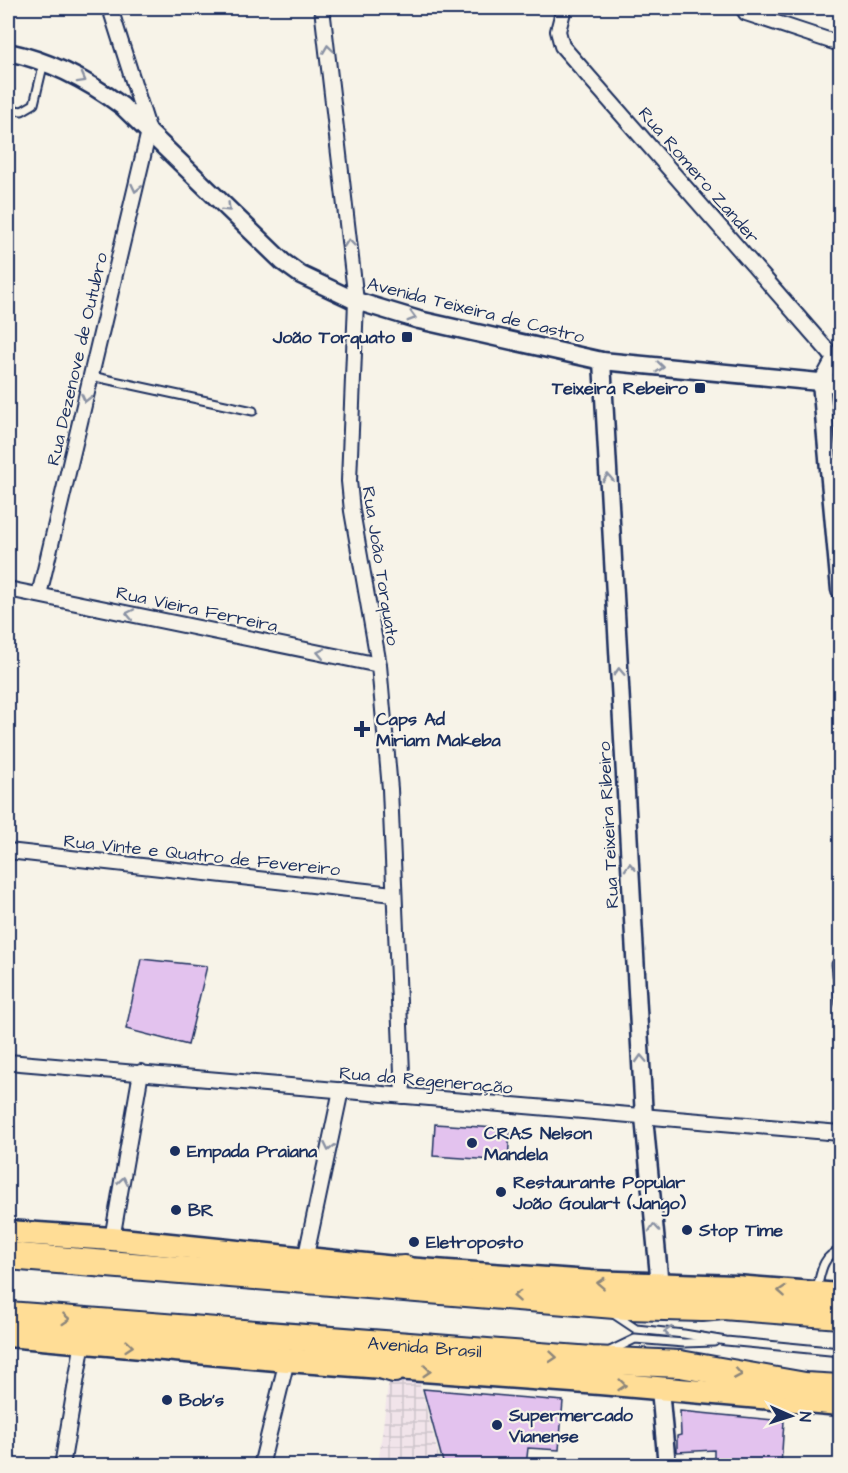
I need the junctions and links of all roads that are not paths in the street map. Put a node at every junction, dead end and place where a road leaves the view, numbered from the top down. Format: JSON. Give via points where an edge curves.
{"nodes":[{"id":1,"x":110,"y":8,"type":"edge"},
{"id":2,"x":322,"y":8,"type":"edge"},
{"id":3,"x":564,"y":8,"type":"edge"},
{"id":4,"x":743,"y":8,"type":"edge"},
{"id":5,"x":840,"y":44,"type":"edge"},
{"id":6,"x":8,"y":52,"type":"edge"},
{"id":7,"x":44,"y":62,"type":"junction"},
{"id":8,"x":8,"y":109,"type":"edge"},
{"id":9,"x":149,"y":131,"type":"junction"},
{"id":10,"x":356,"y":301,"type":"junction"},
{"id":11,"x":838,"y":356,"type":"edge"},
{"id":12,"x":602,"y":361,"type":"junction"},
{"id":13,"x":91,"y":376,"type":"junction"},
{"id":14,"x":821,"y":382,"type":"junction"},
{"id":15,"x":840,"y":384,"type":"edge"},
{"id":16,"x":253,"y":411,"type":"dead end"},
{"id":17,"x":8,"y":588,"type":"edge"},
{"id":18,"x":840,"y":590,"type":"edge"},
{"id":19,"x":39,"y":595,"type":"junction"},
{"id":20,"x":379,"y":665,"type":"junction"},
{"id":21,"x":8,"y":851,"type":"edge"},
{"id":22,"x":393,"y":894,"type":"junction"},
{"id":23,"x":836,"y":964,"type":"dead end"},
{"id":24,"x":840,"y":1004,"type":"edge"},
{"id":25,"x":8,"y":1062,"type":"edge"},
{"id":26,"x":141,"y":1072,"type":"junction"},
{"id":27,"x":341,"y":1090,"type":"junction"},
{"id":28,"x":403,"y":1096,"type":"junction"},
{"id":29,"x":644,"y":1117,"type":"junction"},
{"id":30,"x":840,"y":1133,"type":"edge"},
{"id":31,"x":8,"y":1232,"type":"edge"},
{"id":32,"x":112,"y":1239,"type":"junction"},
{"id":33,"x":8,"y":1245,"type":"edge"},
{"id":34,"x":840,"y":1251,"type":"edge"},
{"id":35,"x":8,"y":1256,"type":"edge"},
{"id":36,"x":305,"y":1260,"type":"junction"},
{"id":37,"x":405,"y":1269,"type":"junction"},
{"id":38,"x":660,"y":1286,"type":"junction"},
{"id":39,"x":816,"y":1293,"type":"junction"},
{"id":40,"x":840,"y":1295,"type":"edge"},
{"id":41,"x":596,"y":1303,"type":"junction"},
{"id":42,"x":8,"y":1314,"type":"edge"},
{"id":43,"x":840,"y":1315,"type":"edge"},
{"id":44,"x":277,"y":1334,"type":"junction"},
{"id":45,"x":8,"y":1335,"type":"edge"},
{"id":46,"x":84,"y":1341,"type":"junction"},
{"id":47,"x":726,"y":1341,"type":"junction"},
{"id":48,"x":840,"y":1352,"type":"edge"},
{"id":49,"x":287,"y":1360,"type":"junction"},
{"id":50,"x":592,"y":1360,"type":"junction"},
{"id":51,"x":394,"y":1369,"type":"junction"},
{"id":52,"x":840,"y":1388,"type":"edge"},
{"id":53,"x":660,"y":1389,"type":"junction"},
{"id":54,"x":840,"y":1404,"type":"edge"},
{"id":55,"x":62,"y":1466,"type":"edge"},
{"id":56,"x":261,"y":1466,"type":"edge"},
{"id":57,"x":667,"y":1466,"type":"edge"}],
"edges":[{"from":1,"to":9,"type":"street"},
{"from":10,"to":2,"type":"street","name":"Rua João Torquato","one_way":true},
{"from":3,"to":11,"type":"street","name":"Rua Romero Zander","via":[[558,31],[562,46]]},
{"from":4,"to":5,"type":"street","via":[[746,13]]},
{"from":6,"to":7,"type":"street","name":"Avenida Teixeira de Castro"},
{"from":7,"to":8,"type":"lane","via":[[34,104],[22,111]]},
{"from":7,"to":9,"type":"street","name":"Avenida Teixeira de Castro","one_way":true,"via":[[96,86]]},
{"from":9,"to":10,"type":"street","name":"Avenida Teixeira de Castro","one_way":true,"via":[[283,262]]},
{"from":9,"to":13,"type":"street","name":"Rua Dezenove de Outubro","one_way":true},
{"from":10,"to":12,"type":"street","name":"Avenida Teixeira de Castro","one_way":true,"via":[[419,320]]},
{"from":10,"to":20,"type":"street","name":"Rua João Torquato","via":[[349,481]]},
{"from":11,"to":14,"type":"street"},
{"from":12,"to":14,"type":"street","name":"Avenida Teixeira de Castro","one_way":true},
{"from":29,"to":12,"type":"street","name":"Rua Teixeira Ribeiro","one_way":true},
{"from":13,"to":16,"type":"lane"},
{"from":13,"to":19,"type":"street","name":"Rua Dezenove de Outubro","one_way":true},
{"from":14,"to":15,"type":"street","name":"Avenida Teixeira de Castro"},
{"from":14,"to":18,"type":"street","via":[[831,455]]},
{"from":17,"to":19,"type":"street","name":"Rua Vieira Ferreira"},
{"from":20,"to":19,"type":"street","name":"Rua Vieira Ferreira","one_way":true},
{"from":20,"to":22,"type":"street","name":"Rua João Torquato","via":[[390,789]]},
{"from":21,"to":22,"type":"street","name":"Rua Vinte e Quatro de Fevereiro"},
{"from":22,"to":28,"type":"street","name":"Rua João Torquato"},
{"from":23,"to":24,"type":"lane"},
{"from":25,"to":26,"type":"street","name":"Rua da Regeneração"},
{"from":26,"to":27,"type":"street","name":"Rua da Regeneração"},
{"from":32,"to":26,"type":"street","one_way":true},
{"from":27,"to":28,"type":"street","name":"Rua da Regeneração"},
{"from":27,"to":36,"type":"street","one_way":true},
{"from":28,"to":29,"type":"street","name":"Rua da Regeneração"},
{"from":29,"to":30,"type":"street","name":"Rua da Regeneração"},
{"from":38,"to":29,"type":"street","name":"Rua Teixeira Ribeiro","one_way":true},
{"from":31,"to":32,"type":"highway"},
{"from":32,"to":36,"type":"highway"},
{"from":33,"to":37,"type":"highway","via":[[356,1272]]},
{"from":34,"to":39,"type":"lane","via":[[824,1262]]},
{"from":41,"to":35,"type":"highway","one_way":true},
{"from":36,"to":37,"type":"highway"},
{"from":38,"to":37,"type":"highway","one_way":true},
{"from":39,"to":38,"type":"highway","one_way":true},
{"from":39,"to":40,"type":"highway"},
{"from":41,"to":43,"type":"highway","via":[[723,1306]]},
{"from":47,"to":41,"type":"lane","one_way":true,"via":[[636,1329]]},
{"from":42,"to":44,"type":"highway","name":"Avenida Brasil","one_way":true},
{"from":44,"to":50,"type":"highway","name":"Avenida Brasil","one_way":true},
{"from":44,"to":51,"type":"highway"},
{"from":45,"to":46,"type":"highway","name":"Avenida Brasil"},
{"from":46,"to":49,"type":"highway","name":"Avenida Brasil","one_way":true},
{"from":46,"to":55,"type":"street"},
{"from":47,"to":48,"type":"lane"},
{"from":47,"to":50,"type":"lane","via":[[635,1339]]},
{"from":49,"to":51,"type":"highway","name":"Avenida Brasil"},
{"from":49,"to":56,"type":"street"},
{"from":50,"to":52,"type":"highway","name":"Avenida Brasil","one_way":true,"via":[[680,1365],[805,1386]]},
{"from":51,"to":53,"type":"highway","name":"Avenida Brasil","one_way":true},
{"from":53,"to":54,"type":"highway","name":"Avenida Brasil"},
{"from":53,"to":57,"type":"street"}]}
